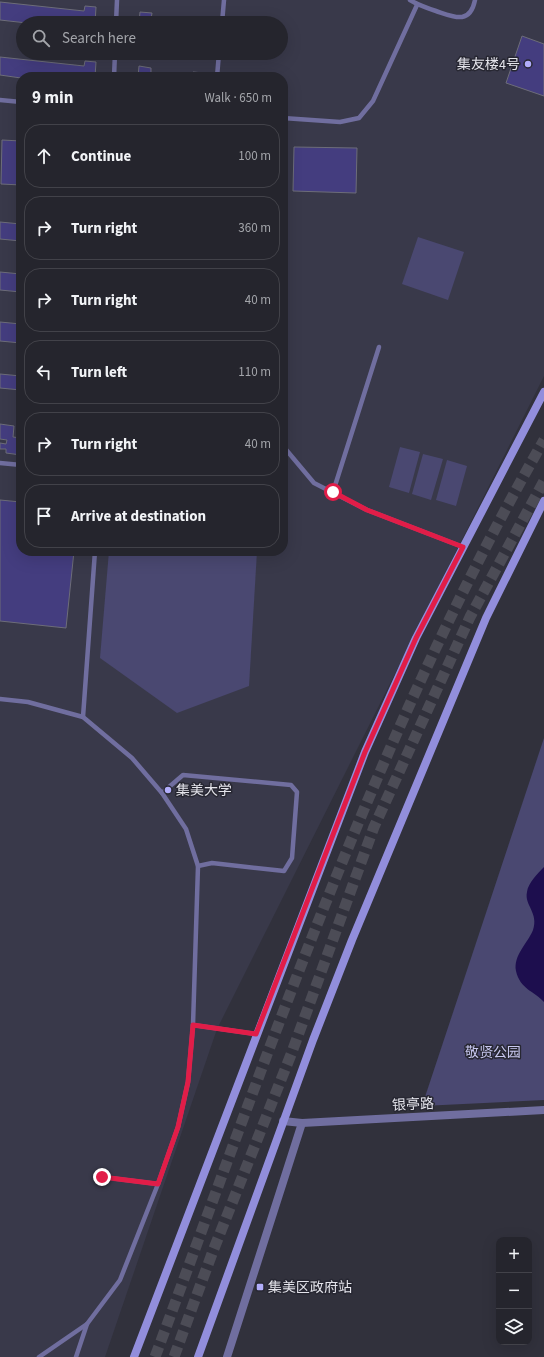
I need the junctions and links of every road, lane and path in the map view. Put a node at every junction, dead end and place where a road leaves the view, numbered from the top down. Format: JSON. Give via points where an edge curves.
{"nodes":[{"id":1,"x":117,"y":0,"type":"edge"},
{"id":2,"x":224,"y":0,"type":"edge"},
{"id":3,"x":410,"y":0,"type":"edge"},
{"id":4,"x":475,"y":0,"type":"edge"},
{"id":5,"x":417,"y":4,"type":"junction"},
{"id":6,"x":116,"y":16,"type":"edge"},
{"id":7,"x":223,"y":16,"type":"edge"},
{"id":8,"x":115,"y":60,"type":"edge"},
{"id":9,"x":218,"y":60,"type":"edge"},
{"id":10,"x":114,"y":72,"type":"edge"},
{"id":11,"x":217,"y":72,"type":"edge"},
{"id":12,"x":0,"y":100,"type":"edge"},
{"id":13,"x":16,"y":102,"type":"edge"},
{"id":14,"x":288,"y":118,"type":"edge"},
{"id":15,"x":379,"y":347,"type":"dead end"},
{"id":16,"x":544,"y":394,"type":"edge"},
{"id":17,"x":288,"y":452,"type":"edge"},
{"id":18,"x":0,"y":463,"type":"edge"},
{"id":19,"x":16,"y":465,"type":"edge"},
{"id":20,"x":333,"y":492,"type":"junction"},
{"id":21,"x":544,"y":501,"type":"edge"},
{"id":22,"x":463,"y":547,"type":"junction"},
{"id":23,"x":95,"y":556,"type":"edge"},
{"id":24,"x":0,"y":698,"type":"edge"},
{"id":25,"x":83,"y":717,"type":"junction"},
{"id":26,"x":162,"y":793,"type":"junction"},
{"id":27,"x":198,"y":866,"type":"junction"},
{"id":28,"x":193,"y":1025,"type":"junction"},
{"id":29,"x":256,"y":1034,"type":"junction"},
{"id":30,"x":544,"y":1110,"type":"edge"},
{"id":31,"x":283,"y":1121,"type":"junction"},
{"id":32,"x":302,"y":1123,"type":"junction"},
{"id":33,"x":102,"y":1177,"type":"dead end"},
{"id":34,"x":158,"y":1184,"type":"junction"},
{"id":35,"x":86,"y":1324,"type":"junction"},
{"id":36,"x":39,"y":1357,"type":"edge"},
{"id":37,"x":76,"y":1357,"type":"edge"},
{"id":38,"x":134,"y":1357,"type":"edge"},
{"id":39,"x":198,"y":1357,"type":"edge"},
{"id":40,"x":227,"y":1357,"type":"edge"}],
"edges":[{"from":1,"to":6,"type":"lane"},
{"from":2,"to":7,"type":"lane"},
{"from":3,"to":5,"type":"lane"},
{"from":4,"to":5,"type":"lane","via":[[468,15],[458,19]]},
{"from":5,"to":14,"type":"lane","via":[[373,101],[359,118],[340,122]]},
{"from":8,"to":10,"type":"lane"},
{"from":9,"to":11,"type":"lane"},
{"from":12,"to":13,"type":"lane"},
{"from":15,"to":20,"type":"lane"},
{"from":16,"to":22,"type":"main road"},
{"from":17,"to":20,"type":"lane","via":[[314,483]]},
{"from":18,"to":19,"type":"lane"},
{"from":20,"to":22,"type":"lane","via":[[367,510]]},
{"from":21,"to":31,"type":"main road","via":[[483,625],[350,947]]},
{"from":22,"to":29,"type":"main road","via":[[416,638],[365,752]]},
{"from":23,"to":25,"type":"lane"},
{"from":24,"to":25,"type":"lane","via":[[28,702]]},
{"from":25,"to":26,"type":"lane","via":[[132,758]]},
{"from":26,"to":27,"type":"lane","via":[[186,829]]},
{"from":26,"to":27,"type":"lane","via":[[183,775],[291,786],[297,792],[292,858],[284,871],[212,864]]},
{"from":27,"to":28,"type":"lane"},
{"from":28,"to":29,"type":"lane"},
{"from":28,"to":34,"type":"lane","via":[[188,1082],[178,1127]]},
{"from":29,"to":38,"type":"main road"},
{"from":30,"to":32,"type":"street","name":"银亭路"},
{"from":31,"to":32,"type":"street","name":"银亭路"},
{"from":31,"to":39,"type":"main road"},
{"from":32,"to":40,"type":"street"},
{"from":33,"to":34,"type":"lane"},
{"from":34,"to":35,"type":"lane","via":[[120,1280]]},
{"from":35,"to":36,"type":"lane"},
{"from":35,"to":37,"type":"lane"}]}
